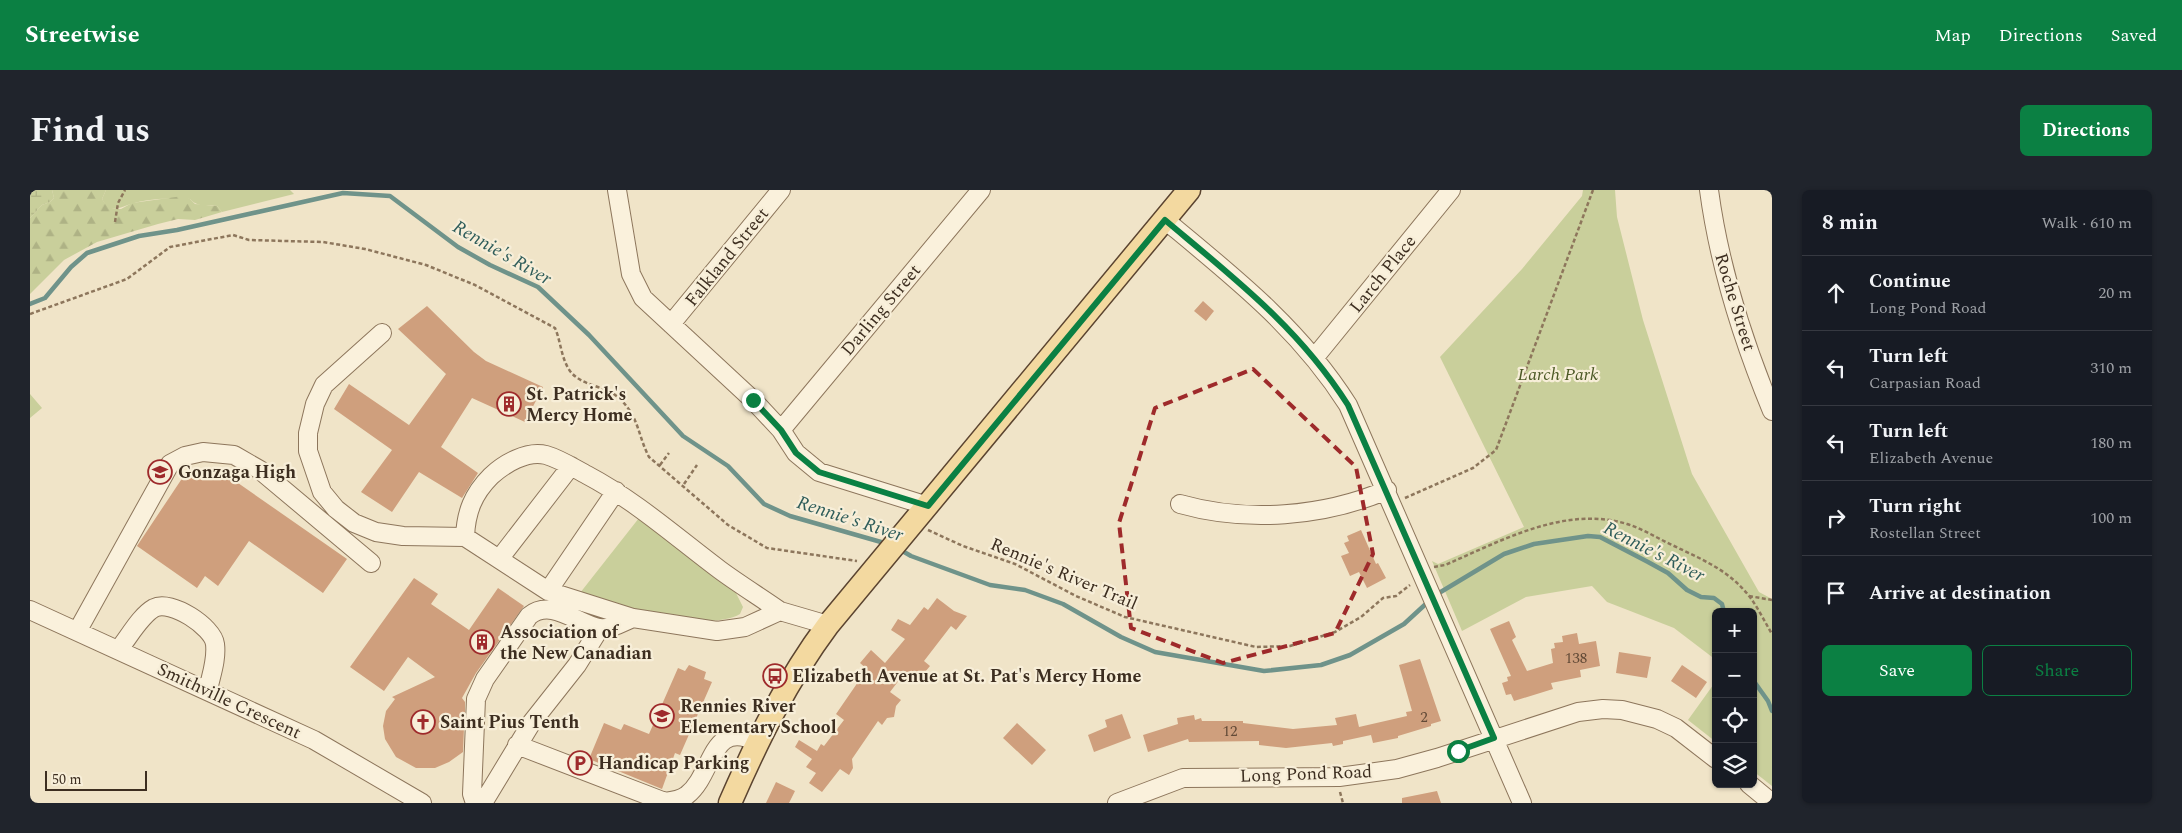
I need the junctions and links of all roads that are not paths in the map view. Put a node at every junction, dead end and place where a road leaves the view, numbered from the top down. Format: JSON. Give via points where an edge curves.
{"nodes":[{"id":1,"x":617,"y":190,"type":"edge"},
{"id":2,"x":781,"y":190,"type":"edge"},
{"id":3,"x":981,"y":190,"type":"edge"},
{"id":4,"x":1189,"y":190,"type":"edge"},
{"id":5,"x":1451,"y":190,"type":"edge"},
{"id":6,"x":1709,"y":190,"type":"edge"},
{"id":7,"x":1165,"y":220,"type":"junction"},
{"id":8,"x":671,"y":324,"type":"junction"},
{"id":9,"x":382,"y":333,"type":"dead end"},
{"id":10,"x":1316,"y":357,"type":"junction"},
{"id":11,"x":1772,"y":411,"type":"edge"},
{"id":12,"x":781,"y":430,"type":"junction"},
{"id":13,"x":571,"y":466,"type":"junction"},
{"id":14,"x":1387,"y":490,"type":"junction"},
{"id":15,"x":616,"y":491,"type":"junction"},
{"id":16,"x":1180,"y":504,"type":"dead end"},
{"id":17,"x":928,"y":506,"type":"junction"},
{"id":18,"x":465,"y":537,"type":"junction"},
{"id":19,"x":500,"y":558,"type":"junction"},
{"id":20,"x":371,"y":563,"type":"dead end"},
{"id":21,"x":548,"y":591,"type":"junction"},
{"id":22,"x":30,"y":610,"type":"edge"},
{"id":23,"x":780,"y":611,"type":"junction"},
{"id":24,"x":633,"y":618,"type":"junction"},
{"id":25,"x":828,"y":625,"type":"junction"},
{"id":26,"x":600,"y":628,"type":"junction"},
{"id":27,"x":78,"y":630,"type":"junction"},
{"id":28,"x":119,"y":649,"type":"junction"},
{"id":29,"x":208,"y":690,"type":"junction"},
{"id":30,"x":1494,"y":738,"type":"junction"},
{"id":31,"x":757,"y":742,"type":"junction"},
{"id":32,"x":517,"y":745,"type":"junction"},
{"id":33,"x":1712,"y":756,"type":"edge"},
{"id":34,"x":1753,"y":788,"type":"edge"},
{"id":35,"x":1772,"y":802,"type":"edge"},
{"id":36,"x":422,"y":803,"type":"edge"},
{"id":37,"x":475,"y":803,"type":"edge"},
{"id":38,"x":483,"y":803,"type":"edge"},
{"id":39,"x":730,"y":803,"type":"edge"},
{"id":40,"x":1116,"y":803,"type":"edge"},
{"id":41,"x":1522,"y":803,"type":"edge"}],
"edges":[{"from":1,"to":8,"type":"street","via":[[634,285]]},
{"from":2,"to":8,"type":"street","name":"Falkland Street"},
{"from":3,"to":12,"type":"street","name":"Darling Street"},
{"from":4,"to":7,"type":"main road"},
{"from":5,"to":10,"type":"street","name":"Larch Place"},
{"from":6,"to":11,"type":"street","name":"Roche Street","via":[[1726,275]]},
{"from":7,"to":10,"type":"street","via":[[1269,309]]},
{"from":7,"to":17,"type":"main road"},
{"from":8,"to":12,"type":"street"},
{"from":9,"to":18,"type":"street","via":[[324,385],[315,404],[308,433],[308,451],[322,492],[354,523],[376,532]]},
{"from":10,"to":14,"type":"street","via":[[1348,405]]},
{"from":12,"to":17,"type":"street","via":[[796,453],[819,472]]},
{"from":13,"to":15,"type":"street"},
{"from":13,"to":18,"type":"street","via":[[545,455],[532,455],[499,469],[470,503]]},
{"from":13,"to":19,"type":"street"},
{"from":14,"to":16,"type":"street","via":[[1313,512],[1284,514],[1213,512]]},
{"from":14,"to":30,"type":"street"},
{"from":15,"to":21,"type":"street"},
{"from":15,"to":23,"type":"street","via":[[721,571]]},
{"from":17,"to":25,"type":"main road","via":[[915,530],[875,560]]},
{"from":18,"to":19,"type":"street"},
{"from":19,"to":21,"type":"street"},
{"from":20,"to":27,"type":"street","via":[[260,470],[234,455],[203,452],[185,456],[170,464]]},
{"from":21,"to":24,"type":"street"},
{"from":22,"to":27,"type":"street","name":"Smithville Crescent"},
{"from":23,"to":24,"type":"street","via":[[745,627],[718,631]]},
{"from":23,"to":25,"type":"street"},
{"from":24,"to":26,"type":"street","via":[[612,627]]},
{"from":25,"to":31,"type":"main road","via":[[787,686]]},
{"from":26,"to":32,"type":"street","via":[[577,665]]},
{"from":26,"to":37,"type":"street","via":[[552,609],[533,613],[522,626],[485,679],[476,699],[472,794]]},
{"from":27,"to":28,"type":"street","name":"Smithville Crescent"},
{"from":28,"to":29,"type":"street","name":"Smithville Crescent"},
{"from":28,"to":29,"type":"street","via":[[154,608],[164,604],[178,609],[209,630],[215,643],[215,662]]},
{"from":29,"to":36,"type":"street","name":"Smithville Crescent","via":[[314,740]]},
{"from":30,"to":33,"type":"street","name":"Long Pond Road","via":[[1578,712],[1622,710],[1657,719],[1676,728]]},
{"from":30,"to":40,"type":"street","name":"Long Pond Road","via":[[1396,769],[1339,777],[1183,778]]},
{"from":30,"to":41,"type":"street"},
{"from":31,"to":32,"type":"street","via":[[737,735],[728,737],[718,747],[690,792],[665,802]]},
{"from":31,"to":39,"type":"main road"},
{"from":32,"to":38,"type":"street"},
{"from":34,"to":35,"type":"street"}]}
